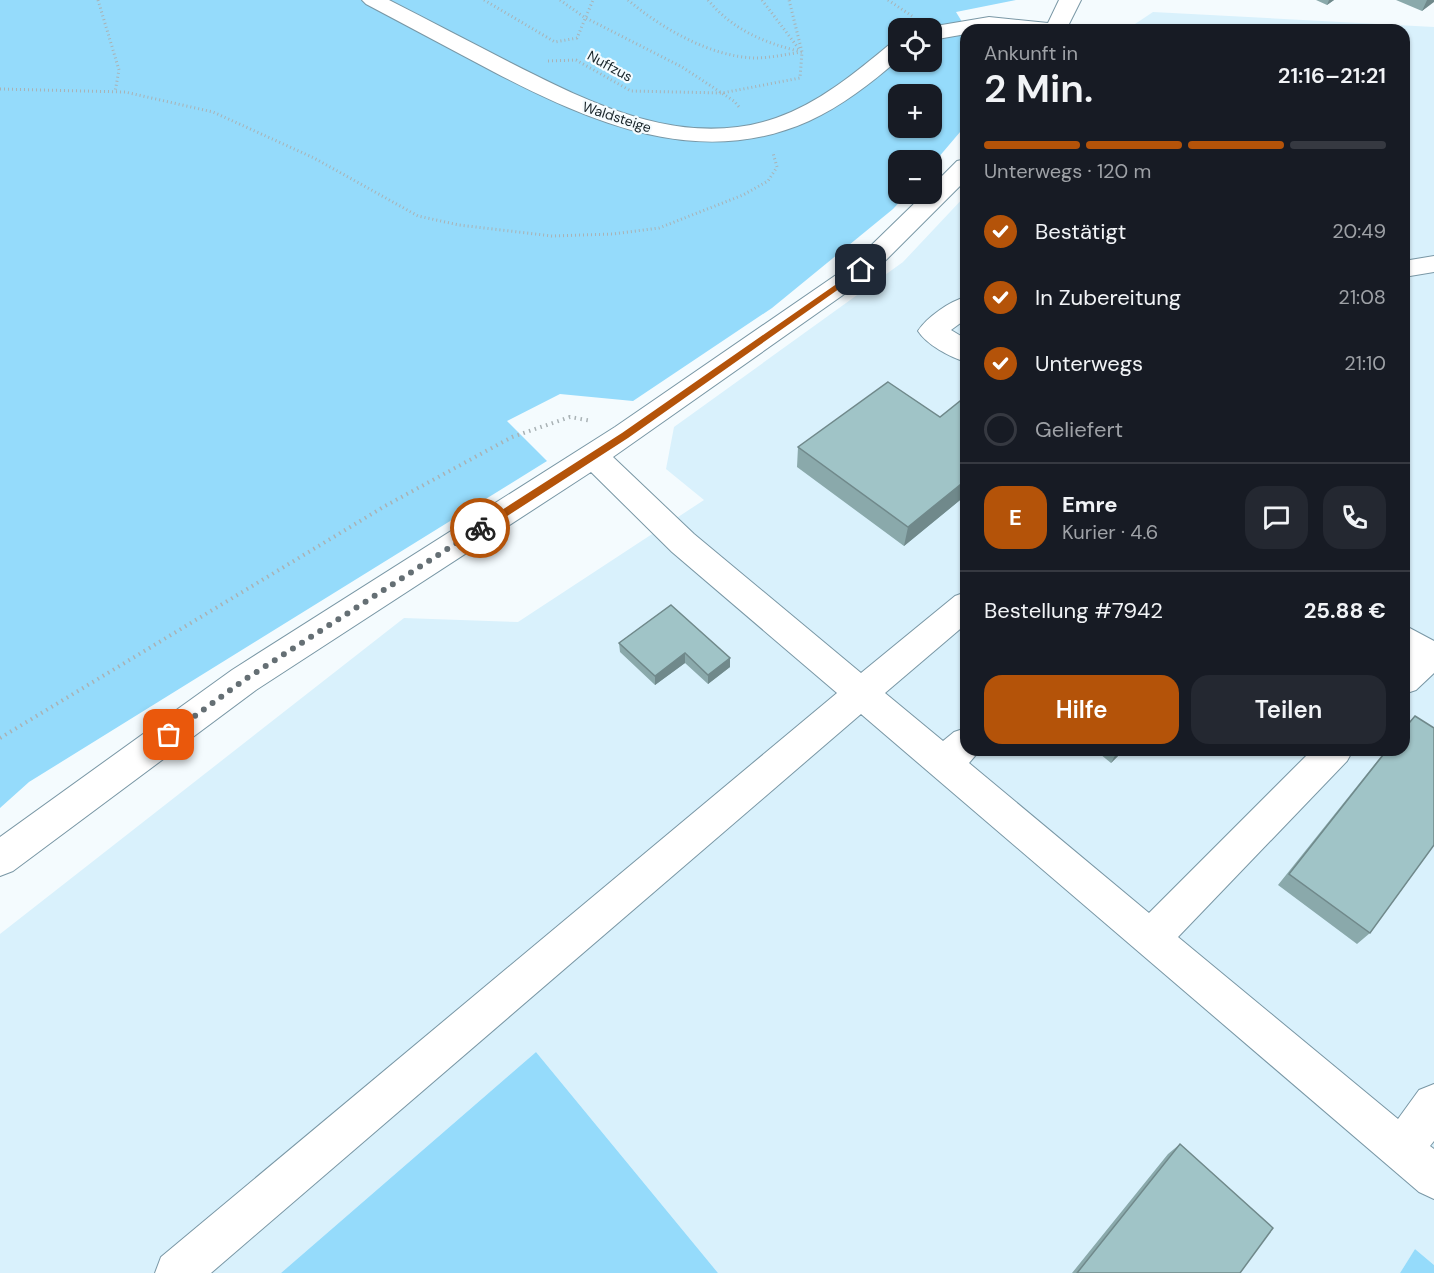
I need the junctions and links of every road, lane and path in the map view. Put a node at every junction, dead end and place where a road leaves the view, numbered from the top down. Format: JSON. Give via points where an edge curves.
{"nodes":[{"id":1,"x":98,"y":0,"type":"edge"},
{"id":2,"x":373,"y":0,"type":"edge"},
{"id":3,"x":484,"y":0,"type":"edge"},
{"id":4,"x":560,"y":0,"type":"edge"},
{"id":5,"x":593,"y":0,"type":"edge"},
{"id":6,"x":628,"y":0,"type":"edge"},
{"id":7,"x":708,"y":0,"type":"edge"},
{"id":8,"x":762,"y":0,"type":"edge"},
{"id":9,"x":789,"y":0,"type":"edge"},
{"id":10,"x":888,"y":0,"type":"edge"},
{"id":11,"x":1070,"y":0,"type":"edge"},
{"id":12,"x":913,"y":17,"type":"dead end"},
{"id":13,"x":586,"y":18,"type":"junction"},
{"id":14,"x":983,"y":24,"type":"edge"},
{"id":15,"x":998,"y":24,"type":"edge"},
{"id":16,"x":1058,"y":24,"type":"edge"},
{"id":17,"x":960,"y":28,"type":"edge"},
{"id":18,"x":942,"y":31,"type":"edge"},
{"id":19,"x":802,"y":52,"type":"junction"},
{"id":20,"x":888,"y":57,"type":"edge"},
{"id":21,"x":547,"y":61,"type":"dead end"},
{"id":22,"x":0,"y":89,"type":"edge"},
{"id":23,"x":115,"y":92,"type":"junction"},
{"id":24,"x":722,"y":93,"type":"junction"},
{"id":25,"x":758,"y":131,"type":"junction"},
{"id":26,"x":960,"y":172,"type":"edge"},
{"id":27,"x":1434,"y":264,"type":"edge"},
{"id":28,"x":1410,"y":268,"type":"edge"},
{"id":29,"x":960,"y":311,"type":"edge"},
{"id":30,"x":960,"y":348,"type":"edge"},
{"id":31,"x":625,"y":435,"type":"junction"},
{"id":32,"x":593,"y":456,"type":"junction"},
{"id":33,"x":960,"y":610,"type":"edge"},
{"id":34,"x":1422,"y":651,"type":"edge"},
{"id":35,"x":1410,"y":670,"type":"edge"},
{"id":36,"x":860,"y":693,"type":"junction"},
{"id":37,"x":0,"y":738,"type":"edge"},
{"id":38,"x":955,"y":753,"type":"edge"},
{"id":39,"x":1329,"y":756,"type":"edge"},
{"id":40,"x":0,"y":859,"type":"edge"},
{"id":41,"x":1151,"y":938,"type":"junction"},
{"id":42,"x":1434,"y":1105,"type":"edge"},
{"id":43,"x":1402,"y":1150,"type":"junction"},
{"id":44,"x":1434,"y":1177,"type":"edge"},
{"id":45,"x":177,"y":1273,"type":"edge"}],
"edges":[{"from":1,"to":23,"type":"path","via":[[118,70]]},
{"from":2,"to":25,"type":"street","name":"Waldsteige","via":[[568,101],[611,116],[654,130],[722,135]]},
{"from":3,"to":13,"type":"path","via":[[555,42],[577,38]]},
{"from":4,"to":13,"type":"path"},
{"from":5,"to":13,"type":"path"},
{"from":6,"to":19,"type":"path","via":[[639,11],[698,44],[752,59]]},
{"from":7,"to":19,"type":"path","via":[[719,15],[758,41]]},
{"from":8,"to":19,"type":"path"},
{"from":9,"to":19,"type":"path"},
{"from":10,"to":12,"type":"path"},
{"from":11,"to":16,"type":"street"},
{"from":13,"to":24,"type":"path","via":[[682,67]]},
{"from":14,"to":15,"type":"street"},
{"from":17,"to":18,"type":"street"},
{"from":19,"to":24,"type":"path","name":"Nuffzus","via":[[800,78]]},
{"from":20,"to":25,"type":"street","name":"Waldsteige","via":[[814,110]]},
{"from":21,"to":24,"type":"path","name":"Nuffzus","via":[[576,60],[631,91]]},
{"from":22,"to":23,"type":"path"},
{"from":23,"to":25,"type":"path","via":[[213,112],[314,158],[418,216],[552,236],[659,228],[743,195],[768,181],[777,167],[772,150]]},
{"from":24,"to":25,"type":"path","via":[[734,101]]},
{"from":26,"to":31,"type":"street","via":[[861,270]]},
{"from":27,"to":28,"type":"street"},
{"from":29,"to":30,"type":"street","via":[[933,331]]},
{"from":31,"to":32,"type":"street"},
{"from":31,"to":37,"type":"path","via":[[598,422],[570,417],[512,437],[385,506]]},
{"from":32,"to":36,"type":"street","via":[[683,543]]},
{"from":32,"to":40,"type":"street","via":[[244,680]]},
{"from":33,"to":36,"type":"street"},
{"from":34,"to":35,"type":"street"},
{"from":36,"to":38,"type":"street"},
{"from":36,"to":45,"type":"street"},
{"from":38,"to":41,"type":"street"},
{"from":39,"to":41,"type":"street"},
{"from":41,"to":43,"type":"street"},
{"from":42,"to":43,"type":"street"},
{"from":43,"to":44,"type":"street"}]}
